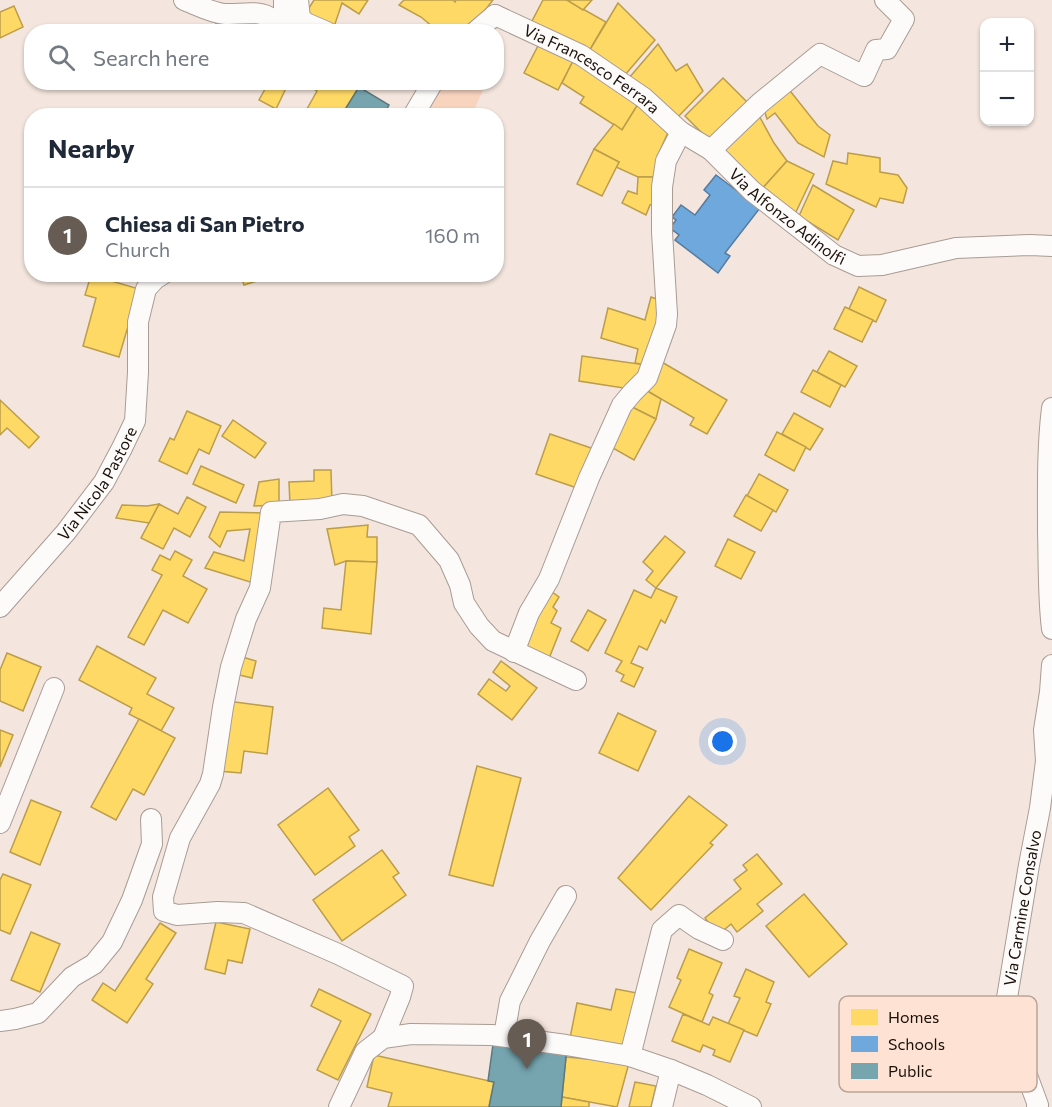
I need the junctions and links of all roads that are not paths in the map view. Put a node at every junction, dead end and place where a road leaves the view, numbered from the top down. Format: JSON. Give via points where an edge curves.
{"nodes":[{"id":1,"x":184,"y":0,"type":"edge"},
{"id":2,"x":284,"y":0,"type":"edge"},
{"id":3,"x":298,"y":0,"type":"edge"},
{"id":4,"x":885,"y":0,"type":"edge"},
{"id":5,"x":497,"y":8,"type":"edge"},
{"id":6,"x":272,"y":24,"type":"edge"},
{"id":7,"x":287,"y":24,"type":"edge"},
{"id":8,"x":308,"y":24,"type":"edge"},
{"id":9,"x":482,"y":24,"type":"edge"},
{"id":10,"x":428,"y":90,"type":"edge"},
{"id":11,"x":418,"y":108,"type":"edge"},
{"id":12,"x":681,"y":132,"type":"junction"},
{"id":13,"x":711,"y":150,"type":"junction"},
{"id":14,"x":1052,"y":246,"type":"edge"},
{"id":15,"x":153,"y":282,"type":"edge"},
{"id":16,"x":1052,"y":408,"type":"edge"},
{"id":17,"x":0,"y":578,"type":"edge"},
{"id":18,"x":21,"y":582,"type":"junction"},
{"id":19,"x":0,"y":607,"type":"edge"},
{"id":20,"x":1052,"y":629,"type":"edge"},
{"id":21,"x":514,"y":652,"type":"junction"},
{"id":22,"x":1052,"y":666,"type":"edge"},
{"id":23,"x":576,"y":681,"type":"dead end"},
{"id":24,"x":54,"y":688,"type":"dead end"},
{"id":25,"x":151,"y":819,"type":"dead end"},
{"id":26,"x":0,"y":823,"type":"edge"},
{"id":27,"x":566,"y":896,"type":"dead end"},
{"id":28,"x":723,"y":940,"type":"dead end"},
{"id":29,"x":1007,"y":996,"type":"edge"},
{"id":30,"x":0,"y":1021,"type":"edge"},
{"id":31,"x":504,"y":1036,"type":"junction"},
{"id":32,"x":382,"y":1038,"type":"junction"},
{"id":33,"x":630,"y":1056,"type":"junction"},
{"id":34,"x":671,"y":1070,"type":"junction"},
{"id":35,"x":1033,"y":1092,"type":"edge"},
{"id":36,"x":339,"y":1107,"type":"edge"},
{"id":37,"x":662,"y":1107,"type":"edge"},
{"id":38,"x":751,"y":1107,"type":"edge"},
{"id":39,"x":1037,"y":1107,"type":"edge"}],
"edges":[{"from":1,"to":6,"type":"street","via":[[224,14],[267,15]]},
{"from":2,"to":7,"type":"street"},
{"from":3,"to":8,"type":"street","via":[[300,18]]},
{"from":4,"to":13,"type":"street","via":[[904,19],[887,49],[876,50],[864,76],[820,54]]},
{"from":5,"to":9,"type":"street"},
{"from":5,"to":12,"type":"street","name":"Via Francesco Ferrara","via":[[581,55],[644,98]]},
{"from":10,"to":11,"type":"street"},
{"from":12,"to":13,"type":"street","name":"Via Alfonzo Adinolfi"},
{"from":12,"to":21,"type":"street","via":[[666,160],[662,187],[666,325],[647,378],[622,405],[605,441],[549,579],[529,613]]},
{"from":13,"to":14,"type":"street","name":"Via Alfonzo Adinolfi","via":[[752,191],[834,255],[858,266],[882,265],[956,248]]},
{"from":15,"to":18,"type":"street","name":"Via Nicola Pastore","via":[[138,322],[135,421],[104,482]]},
{"from":16,"to":20,"type":"street","via":[[1048,489]]},
{"from":17,"to":18,"type":"street"},
{"from":18,"to":19,"type":"street","name":"Via Nicola Pastore"},
{"from":21,"to":23,"type":"street"},
{"from":21,"to":32,"type":"street","via":[[493,641],[479,626],[464,603],[449,560],[419,525],[363,506],[343,504],[271,512],[260,588],[231,666],[213,774],[180,838],[163,897],[164,910],[177,915],[244,913],[403,986]]},
{"from":22,"to":29,"type":"street","name":"Via Carmine Consalvo","via":[[1044,729],[1046,761],[1041,808]]},
{"from":24,"to":26,"type":"street"},
{"from":25,"to":30,"type":"street","via":[[152,844],[112,942],[94,964],[72,977],[38,1013]]},
{"from":27,"to":31,"type":"street","via":[[510,1001]]},
{"from":28,"to":33,"type":"street","via":[[679,915],[663,930]]},
{"from":31,"to":32,"type":"street","via":[[411,1034]]},
{"from":31,"to":33,"type":"street"},
{"from":32,"to":36,"type":"street","via":[[365,1052]]},
{"from":33,"to":34,"type":"street"},
{"from":34,"to":37,"type":"street"},
{"from":34,"to":38,"type":"street"},
{"from":35,"to":39,"type":"street","name":"Via Carmine Consalvo"}]}
